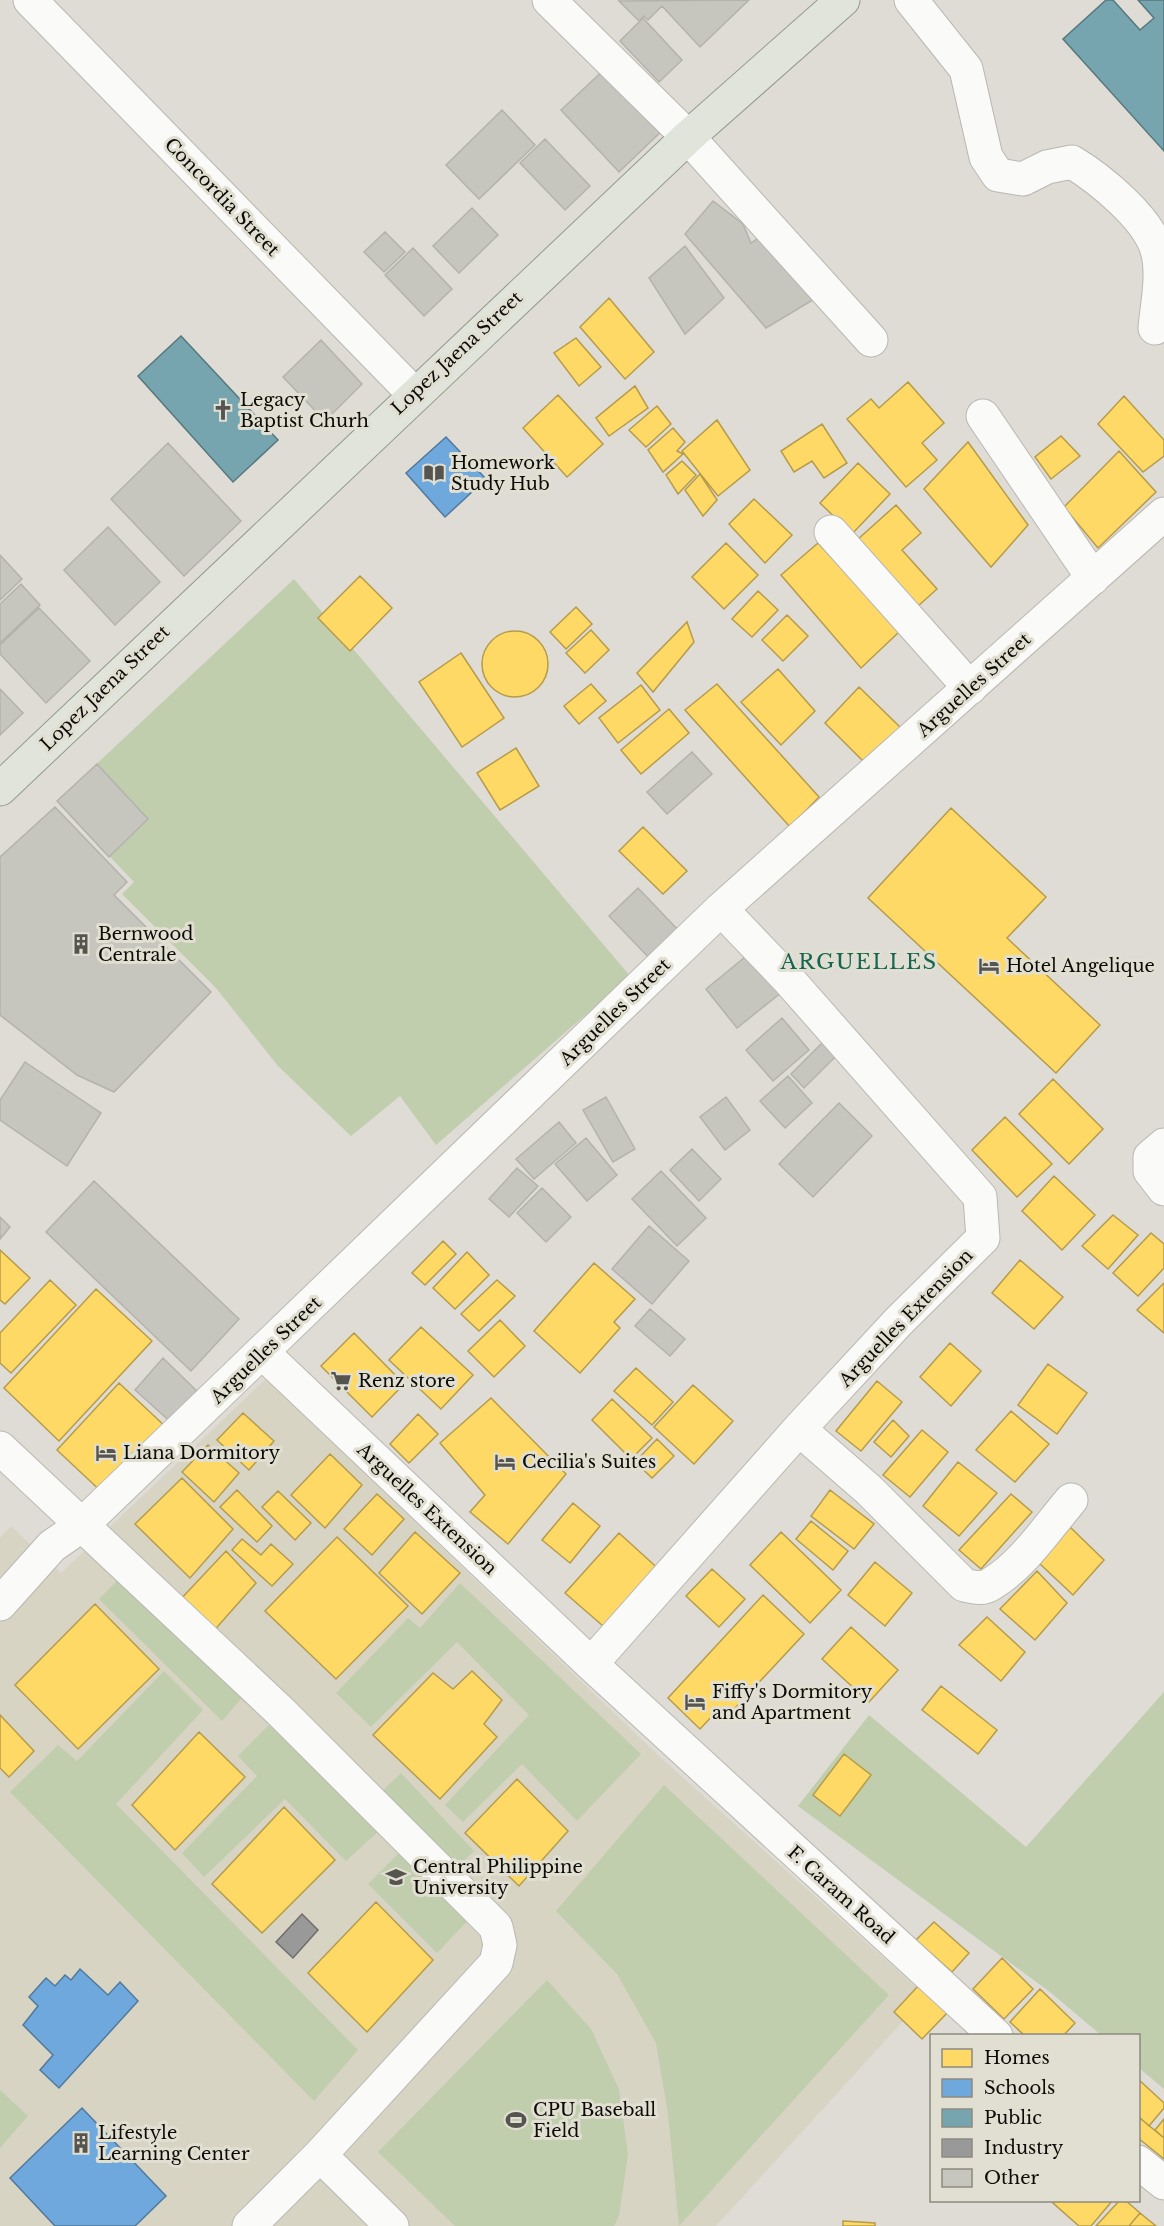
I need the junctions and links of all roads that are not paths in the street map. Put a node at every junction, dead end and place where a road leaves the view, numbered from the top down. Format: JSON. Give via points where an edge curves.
{"nodes":[{"id":1,"x":30,"y":0,"type":"edge"},
{"id":2,"x":549,"y":0,"type":"edge"},
{"id":3,"x":843,"y":0,"type":"edge"},
{"id":4,"x":911,"y":0,"type":"edge"},
{"id":5,"x":688,"y":136,"type":"junction"},
{"id":6,"x":1155,"y":328,"type":"dead end"},
{"id":7,"x":871,"y":340,"type":"dead end"},
{"id":8,"x":414,"y":394,"type":"junction"},
{"id":9,"x":983,"y":416,"type":"dead end"},
{"id":10,"x":1164,"y":514,"type":"edge"},
{"id":11,"x":831,"y":532,"type":"dead end"},
{"id":12,"x":1093,"y":578,"type":"junction"},
{"id":13,"x":970,"y":688,"type":"junction"},
{"id":14,"x":0,"y":789,"type":"edge"},
{"id":15,"x":721,"y":909,"type":"junction"},
{"id":16,"x":1164,"y":1145,"type":"edge"},
{"id":17,"x":1164,"y":1189,"type":"edge"},
{"id":18,"x":263,"y":1353,"type":"junction"},
{"id":19,"x":799,"y":1429,"type":"junction"},
{"id":20,"x":0,"y":1448,"type":"edge"},
{"id":21,"x":1071,"y":1500,"type":"dead end"},
{"id":22,"x":81,"y":1526,"type":"junction"},
{"id":23,"x":0,"y":1604,"type":"edge"},
{"id":24,"x":591,"y":1664,"type":"junction"},
{"id":25,"x":687,"y":1754,"type":"joint"},
{"id":26,"x":994,"y":2034,"type":"edge"},
{"id":27,"x":320,"y":2155,"type":"junction"},
{"id":28,"x":1140,"y":2164,"type":"edge"},
{"id":29,"x":1164,"y":2183,"type":"edge"},
{"id":30,"x":249,"y":2226,"type":"edge"},
{"id":31,"x":392,"y":2226,"type":"edge"}],
"edges":[{"from":1,"to":8,"type":"street","name":"Concordia Street"},
{"from":2,"to":5,"type":"street"},
{"from":3,"to":5,"type":"main road","name":"Lopez Jaena Street"},
{"from":4,"to":6,"type":"street","via":[[966,69],[986,157],[998,175],[1023,179],[1047,166],[1072,162],[1093,175],[1135,213],[1157,249]]},
{"from":5,"to":7,"type":"street"},
{"from":5,"to":8,"type":"main road","name":"Lopez Jaena Street"},
{"from":8,"to":14,"type":"main road","name":"Lopez Jaena Street"},
{"from":9,"to":12,"type":"street"},
{"from":10,"to":12,"type":"street","name":"Arguelles Street"},
{"from":11,"to":13,"type":"street"},
{"from":12,"to":13,"type":"street","name":"Arguelles Street"},
{"from":13,"to":15,"type":"street","name":"Arguelles Street"},
{"from":15,"to":18,"type":"street","name":"Arguelles Street"},
{"from":15,"to":19,"type":"street","name":"Arguelles Extension","via":[[788,979],[980,1197],[983,1238]]},
{"from":16,"to":17,"type":"street","via":[[1150,1157],[1150,1171]]},
{"from":18,"to":22,"type":"street","name":"Arguelles Street"},
{"from":18,"to":24,"type":"street","name":"Arguelles Extension"},
{"from":19,"to":21,"type":"street","via":[[869,1490],[964,1585],[990,1586],[1024,1555]]},
{"from":19,"to":24,"type":"street","name":"Arguelles Extension"},
{"from":20,"to":22,"type":"street"},
{"from":22,"to":23,"type":"street","name":"Arguelles Street","via":[[52,1546]]},
{"from":22,"to":27,"type":"street","via":[[271,1703],[496,1927],[500,1945],[496,1963]]},
{"from":24,"to":25,"type":"street","name":"Arguelles Extension"},
{"from":25,"to":26,"type":"street","name":"F. Caram Road"},
{"from":27,"to":30,"type":"street"},
{"from":27,"to":31,"type":"street"},
{"from":28,"to":29,"type":"street"}]}
